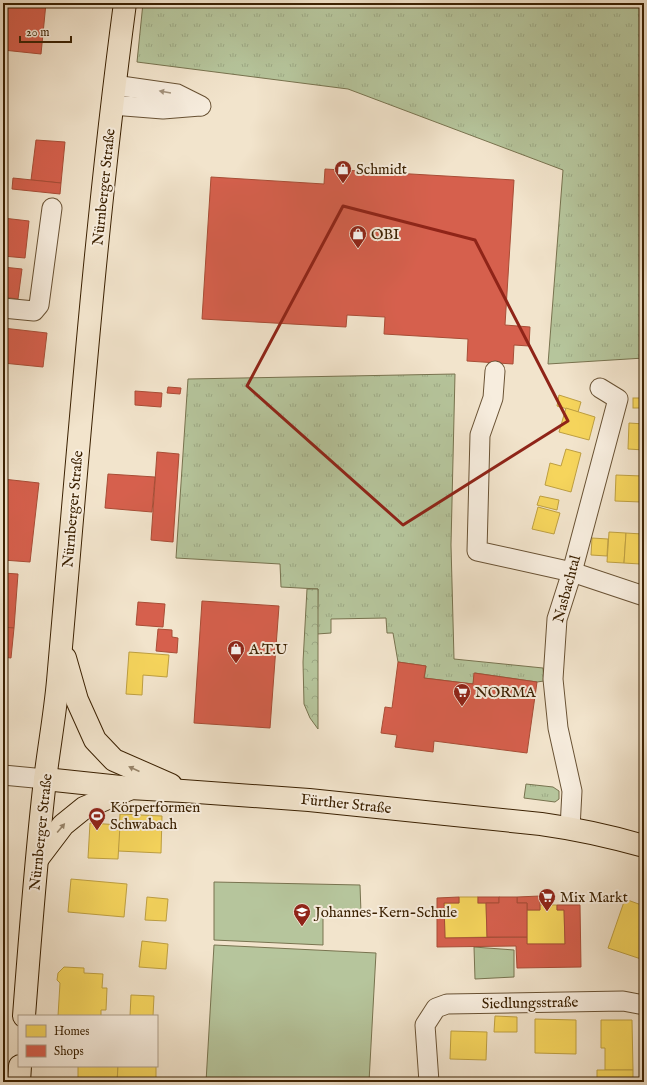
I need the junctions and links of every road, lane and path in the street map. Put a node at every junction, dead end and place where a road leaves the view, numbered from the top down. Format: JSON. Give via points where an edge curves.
{"nodes":[{"id":1,"x":125,"y":3,"type":"edge"},
{"id":2,"x":52,"y":208,"type":"dead end"},
{"id":3,"x":3,"y":308,"type":"edge"},
{"id":4,"x":496,"y":370,"type":"dead end"},
{"id":5,"x":600,"y":388,"type":"dead end"},
{"id":6,"x":572,"y":572,"type":"junction"},
{"id":7,"x":644,"y":596,"type":"edge"},
{"id":8,"x":61,"y":646,"type":"junction"},
{"id":9,"x":3,"y":775,"type":"edge"},
{"id":10,"x":46,"y":779,"type":"junction"},
{"id":11,"x":130,"y":788,"type":"junction"},
{"id":12,"x":183,"y":791,"type":"junction"},
{"id":13,"x":570,"y":828,"type":"junction"},
{"id":14,"x":644,"y":846,"type":"edge"},
{"id":15,"x":37,"y":859,"type":"junction"},
{"id":16,"x":644,"y":1004,"type":"edge"},
{"id":17,"x":24,"y":1015,"type":"edge"},
{"id":18,"x":20,"y":1067,"type":"edge"},
{"id":19,"x":19,"y":1082,"type":"edge"},
{"id":20,"x":429,"y":1082,"type":"edge"}],
"edges":[{"from":1,"to":8,"type":"main road","name":"Nürnberger Straße","via":[[84,378]]},
{"from":2,"to":3,"type":"street","via":[[39,305],[34,311]]},
{"from":4,"to":6,"type":"street","via":[[493,398],[480,435],[477,551]]},
{"from":5,"to":6,"type":"street","name":"Nasbachtal","via":[[618,399]]},
{"from":6,"to":7,"type":"street"},
{"from":6,"to":13,"type":"street","name":"Nasbachtal","via":[[557,619],[553,679],[558,728],[572,791]]},
{"from":8,"to":10,"type":"main road","name":"Nürnberger Straße"},
{"from":12,"to":8,"type":"main road","one_way":true,"via":[[114,760],[95,740],[77,700]]},
{"from":9,"to":10,"type":"street"},
{"from":10,"to":11,"type":"main road","name":"Fürther Straße"},
{"from":10,"to":15,"type":"main road","name":"Nürnberger Straße"},
{"from":11,"to":12,"type":"main road","name":"Fürther Straße"},
{"from":15,"to":11,"type":"main road","one_way":true,"via":[[63,825],[84,808]]},
{"from":12,"to":13,"type":"main road","name":"Fürther Straße","via":[[309,800]]},
{"from":13,"to":14,"type":"main road","name":"Fürther Straße","via":[[604,834]]},
{"from":15,"to":17,"type":"main road","name":"Nürnberger Straße"},
{"from":16,"to":20,"type":"street","name":"Siedlungsstraße","via":[[623,1001],[447,1004],[436,1008],[425,1025]]},
{"from":18,"to":19,"type":"main road"}]}
